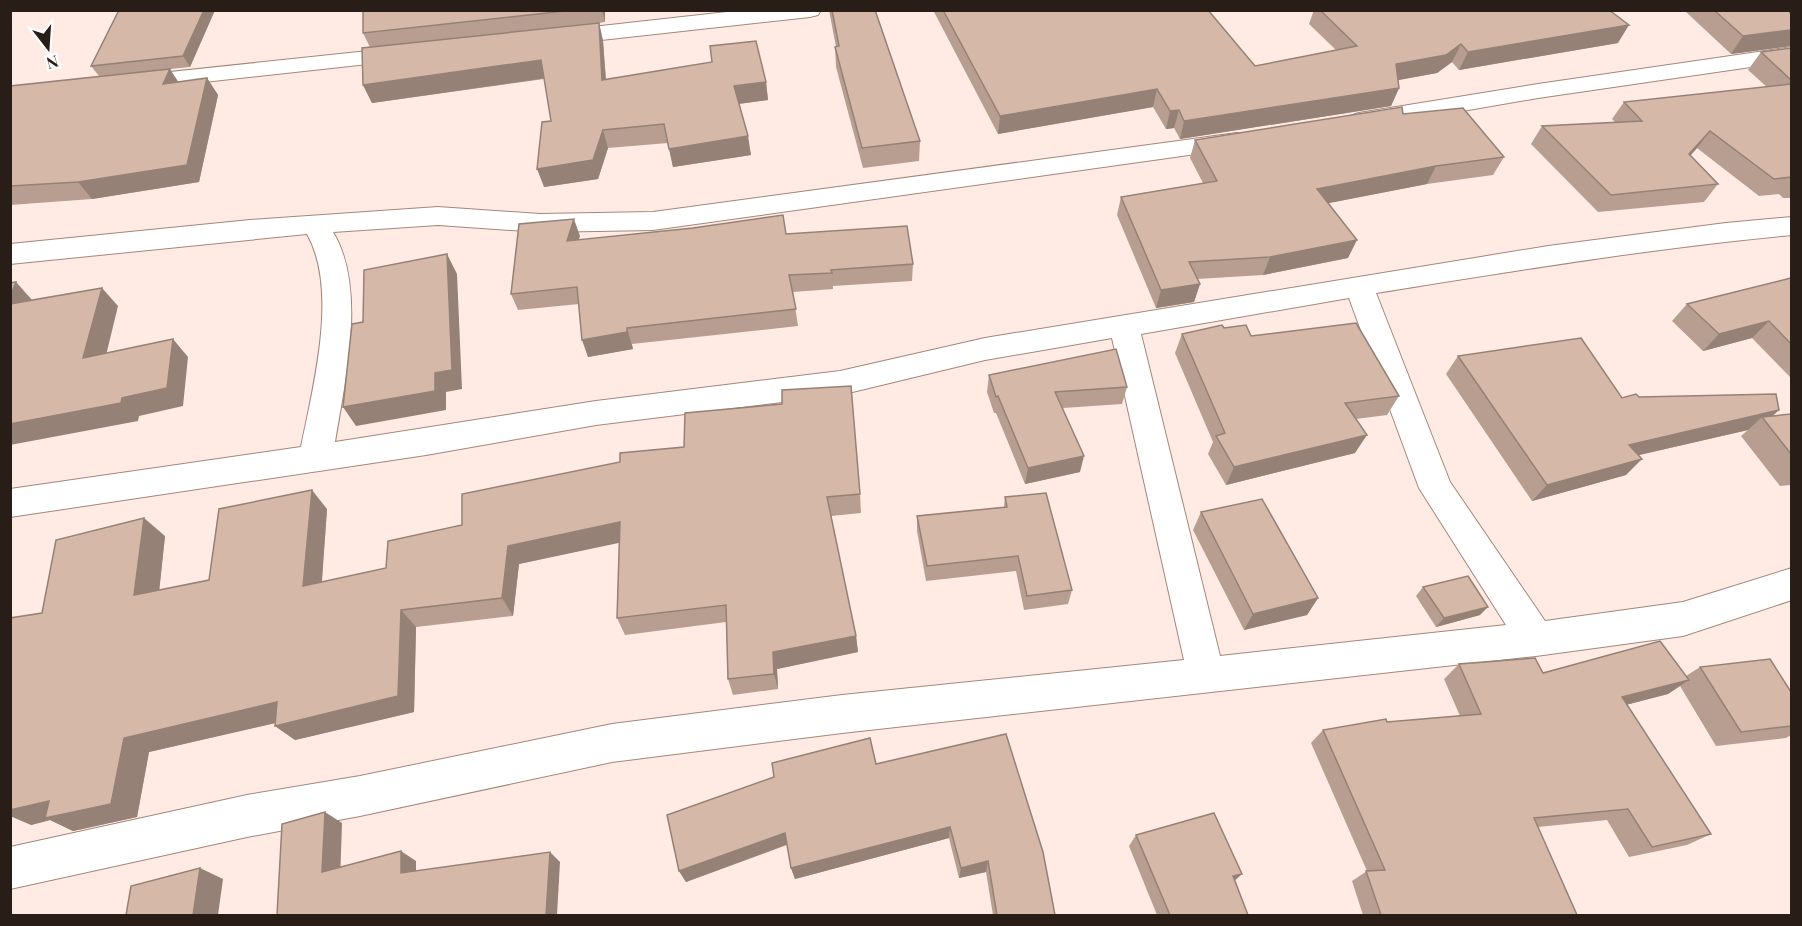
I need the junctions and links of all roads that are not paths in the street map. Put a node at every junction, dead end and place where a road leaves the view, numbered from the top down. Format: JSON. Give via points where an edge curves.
{"nodes":[{"id":1,"x":810,"y":10,"type":"edge"},
{"id":2,"x":537,"y":40,"type":"edge"},
{"id":3,"x":430,"y":51,"type":"edge"},
{"id":4,"x":1791,"y":54,"type":"edge"},
{"id":5,"x":109,"y":86,"type":"edge"},
{"id":6,"x":1338,"y":124,"type":"edge"},
{"id":7,"x":1256,"y":138,"type":"edge"},
{"id":8,"x":316,"y":226,"type":"junction"},
{"id":9,"x":1791,"y":226,"type":"edge"},
{"id":10,"x":10,"y":254,"type":"edge"},
{"id":11,"x":1359,"y":286,"type":"junction"},
{"id":12,"x":1124,"y":325,"type":"junction"},
{"id":13,"x":316,"y":457,"type":"junction"},
{"id":14,"x":10,"y":503,"type":"edge"},
{"id":15,"x":1791,"y":584,"type":"edge"},
{"id":16,"x":1536,"y":639,"type":"junction"},
{"id":17,"x":1206,"y":675,"type":"junction"},
{"id":18,"x":10,"y":868,"type":"edge"}],
"edges":[{"from":1,"to":2,"type":"street"},
{"from":3,"to":5,"type":"street"},
{"from":4,"to":6,"type":"street"},
{"from":7,"to":8,"type":"street","via":[[653,221],[540,223],[438,216]]},
{"from":8,"to":10,"type":"street","via":[[250,229]]},
{"from":8,"to":13,"type":"street","via":[[328,249],[335,283],[332,358]]},
{"from":9,"to":11,"type":"street","via":[[1548,256]]},
{"from":11,"to":12,"type":"street"},
{"from":11,"to":16,"type":"street","via":[[1436,488]]},
{"from":12,"to":13,"type":"street","via":[[985,349],[840,383],[596,413]]},
{"from":12,"to":17,"type":"street"},
{"from":13,"to":14,"type":"street"},
{"from":15,"to":16,"type":"street","via":[[1683,619]]},
{"from":16,"to":17,"type":"street"},
{"from":17,"to":18,"type":"street","via":[[612,743]]}]}
